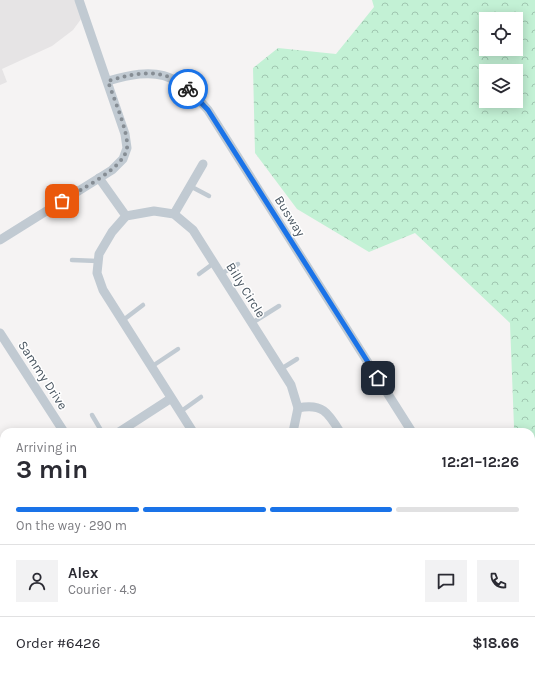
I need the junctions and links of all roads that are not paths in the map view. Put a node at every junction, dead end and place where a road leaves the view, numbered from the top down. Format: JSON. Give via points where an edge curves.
{"nodes":[{"id":1,"x":79,"y":0,"type":"edge"},
{"id":2,"x":108,"y":81,"type":"junction"},
{"id":3,"x":203,"y":164,"type":"dead end"},
{"id":4,"x":99,"y":178,"type":"junction"},
{"id":5,"x":190,"y":186,"type":"junction"},
{"id":6,"x":209,"y":196,"type":"dead end"},
{"id":7,"x":174,"y":214,"type":"junction"},
{"id":8,"x":126,"y":216,"type":"junction"},
{"id":9,"x":0,"y":240,"type":"edge"},
{"id":10,"x":72,"y":260,"type":"dead end"},
{"id":11,"x":98,"y":261,"type":"junction"},
{"id":12,"x":214,"y":263,"type":"junction"},
{"id":13,"x":238,"y":264,"type":"dead end"},
{"id":14,"x":199,"y":274,"type":"dead end"},
{"id":15,"x":221,"y":274,"type":"junction"},
{"id":16,"x":143,"y":305,"type":"dead end"},
{"id":17,"x":279,"y":306,"type":"dead end"},
{"id":18,"x":122,"y":321,"type":"junction"},
{"id":19,"x":252,"y":324,"type":"junction"},
{"id":20,"x":0,"y":333,"type":"edge"},
{"id":21,"x":4,"y":346,"type":"edge"},
{"id":22,"x":178,"y":349,"type":"dead end"},
{"id":23,"x":297,"y":359,"type":"dead end"},
{"id":24,"x":151,"y":367,"type":"junction"},
{"id":25,"x":281,"y":369,"type":"junction"},
{"id":26,"x":201,"y":396,"type":"dead end"},
{"id":27,"x":170,"y":398,"type":"junction"},
{"id":28,"x":298,"y":408,"type":"junction"},
{"id":29,"x":180,"y":412,"type":"junction"},
{"id":30,"x":92,"y":415,"type":"dead end"},
{"id":31,"x":61,"y":428,"type":"edge"},
{"id":32,"x":100,"y":428,"type":"edge"},
{"id":33,"x":125,"y":428,"type":"edge"},
{"id":34,"x":190,"y":428,"type":"edge"},
{"id":35,"x":294,"y":428,"type":"edge"},
{"id":36,"x":338,"y":428,"type":"edge"},
{"id":37,"x":409,"y":428,"type":"edge"}],
"edges":[{"from":1,"to":2,"type":"street"},
{"from":2,"to":4,"type":"street","via":[[127,148],[123,159]]},
{"from":2,"to":37,"type":"street","name":"Busway","via":[[150,72],[182,84],[208,110]]},
{"from":3,"to":5,"type":"street"},
{"from":4,"to":8,"type":"street"},
{"from":4,"to":9,"type":"street"},
{"from":5,"to":6,"type":"lane"},
{"from":5,"to":7,"type":"street"},
{"from":7,"to":8,"type":"street","via":[[154,211]]},
{"from":7,"to":12,"type":"street","name":"Billy Circle","via":[[194,230]]},
{"from":8,"to":11,"type":"street","via":[[112,232]]},
{"from":10,"to":11,"type":"lane"},
{"from":11,"to":18,"type":"street","via":[[96,273]]},
{"from":12,"to":14,"type":"lane"},
{"from":12,"to":15,"type":"street","name":"Billy Circle"},
{"from":13,"to":15,"type":"lane"},
{"from":15,"to":19,"type":"street","name":"Billy Circle"},
{"from":16,"to":18,"type":"lane"},
{"from":17,"to":19,"type":"lane"},
{"from":18,"to":24,"type":"street"},
{"from":19,"to":25,"type":"street","name":"Billy Circle"},
{"from":20,"to":21,"type":"street","name":"Sammy Drive"},
{"from":21,"to":31,"type":"street","name":"Sammy Drive"},
{"from":22,"to":24,"type":"lane"},
{"from":23,"to":25,"type":"lane"},
{"from":24,"to":27,"type":"street"},
{"from":25,"to":28,"type":"street","name":"Billy Circle","via":[[291,385]]},
{"from":26,"to":29,"type":"lane"},
{"from":27,"to":29,"type":"street"},
{"from":27,"to":33,"type":"street"},
{"from":28,"to":35,"type":"street","name":"Billy Circle"},
{"from":28,"to":36,"type":"street","via":[[319,407],[330,416]]},
{"from":29,"to":34,"type":"street"},
{"from":30,"to":32,"type":"lane"}]}
